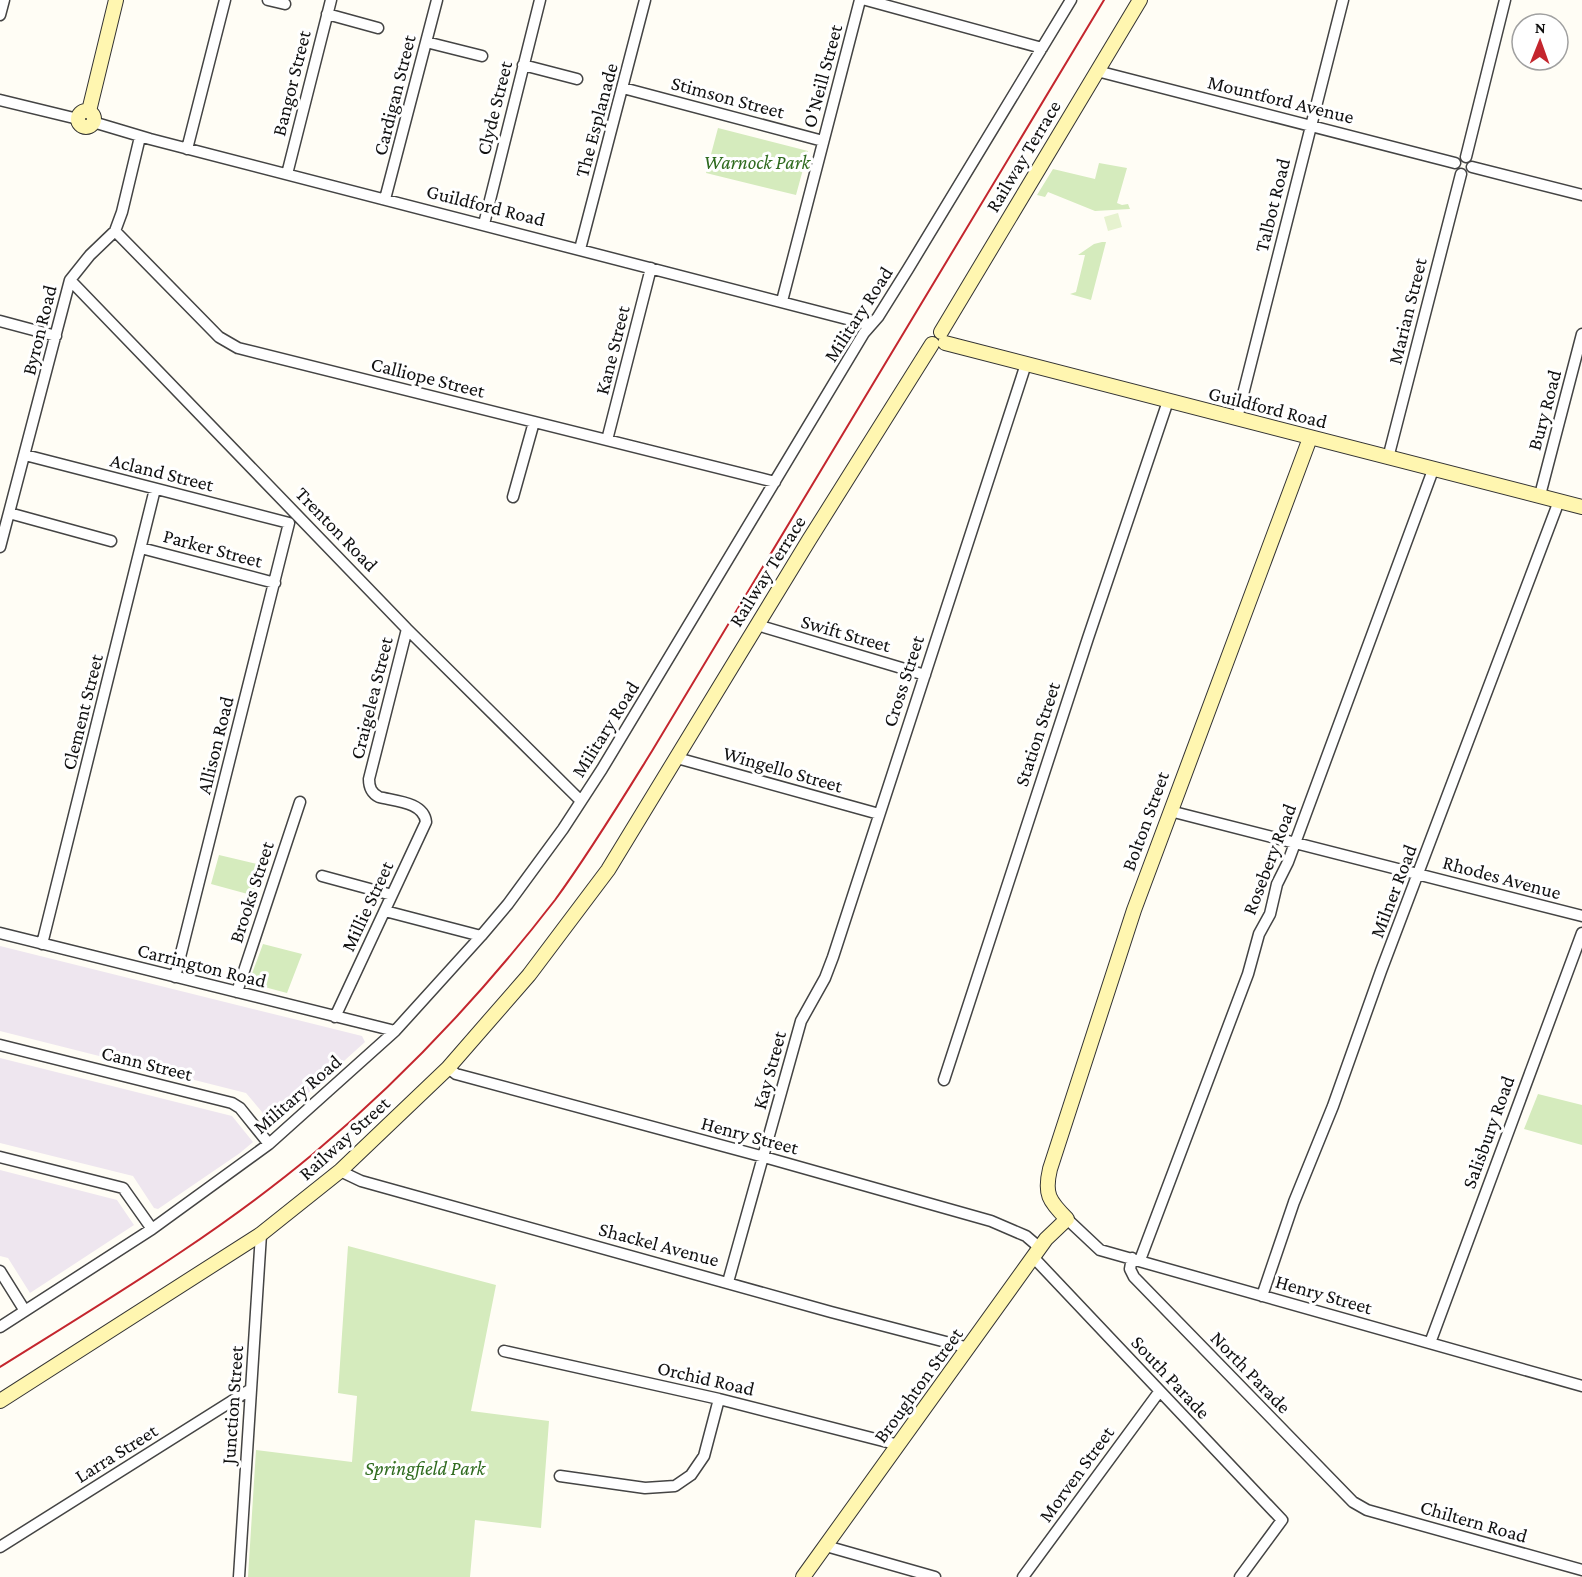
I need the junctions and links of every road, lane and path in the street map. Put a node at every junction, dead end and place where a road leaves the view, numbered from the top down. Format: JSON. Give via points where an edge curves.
{"nodes":[{"id":1,"x":4,"y":0,"type":"edge"},
{"id":2,"x":116,"y":0,"type":"edge"},
{"id":3,"x":225,"y":0,"type":"edge"},
{"id":4,"x":268,"y":0,"type":"edge"},
{"id":5,"x":330,"y":0,"type":"edge"},
{"id":6,"x":437,"y":0,"type":"edge"},
{"id":7,"x":540,"y":0,"type":"edge"},
{"id":8,"x":645,"y":0,"type":"edge"},
{"id":9,"x":860,"y":0,"type":"edge"},
{"id":10,"x":866,"y":0,"type":"edge"},
{"id":11,"x":1071,"y":0,"type":"edge"},
{"id":12,"x":1140,"y":0,"type":"edge"},
{"id":13,"x":1343,"y":0,"type":"edge"},
{"id":14,"x":1505,"y":0,"type":"edge"},
{"id":15,"x":285,"y":4,"type":"dead end"},
{"id":16,"x":0,"y":15,"type":"edge"},
{"id":17,"x":327,"y":15,"type":"junction"},
{"id":18,"x":378,"y":28,"type":"dead end"},
{"id":19,"x":426,"y":42,"type":"junction"},
{"id":20,"x":1042,"y":48,"type":"junction"},
{"id":21,"x":482,"y":56,"type":"dead end"},
{"id":22,"x":523,"y":65,"type":"junction"},
{"id":23,"x":1097,"y":71,"type":"junction"},
{"id":24,"x":577,"y":80,"type":"dead end"},
{"id":25,"x":623,"y":88,"type":"junction"},
{"id":26,"x":0,"y":100,"type":"edge"},
{"id":27,"x":87,"y":117,"type":"junction"},
{"id":28,"x":1311,"y":125,"type":"junction"},
{"id":29,"x":140,"y":136,"type":"junction"},
{"id":30,"x":823,"y":141,"type":"junction"},
{"id":31,"x":187,"y":148,"type":"junction"},
{"id":32,"x":1469,"y":162,"type":"junction"},
{"id":33,"x":1455,"y":163,"type":"junction"},
{"id":34,"x":287,"y":174,"type":"junction"},
{"id":35,"x":1461,"y":174,"type":"junction"},
{"id":36,"x":1582,"y":195,"type":"edge"},
{"id":37,"x":385,"y":199,"type":"junction"},
{"id":38,"x":484,"y":224,"type":"junction"},
{"id":39,"x":115,"y":231,"type":"junction"},
{"id":40,"x":580,"y":249,"type":"junction"},
{"id":41,"x":651,"y":268,"type":"junction"},
{"id":42,"x":70,"y":280,"type":"junction"},
{"id":43,"x":782,"y":302,"type":"junction"},
{"id":44,"x":0,"y":321,"type":"edge"},
{"id":45,"x":870,"y":325,"type":"junction"},
{"id":46,"x":1582,"y":334,"type":"edge"},
{"id":47,"x":56,"y":336,"type":"junction"},
{"id":48,"x":939,"y":340,"type":"junction"},
{"id":49,"x":1026,"y":364,"type":"junction"},
{"id":50,"x":1168,"y":401,"type":"junction"},
{"id":51,"x":1237,"y":418,"type":"junction"},
{"id":52,"x":534,"y":422,"type":"junction"},
{"id":53,"x":1310,"y":438,"type":"junction"},
{"id":54,"x":607,"y":440,"type":"junction"},
{"id":55,"x":26,"y":455,"type":"junction"},
{"id":56,"x":1388,"y":458,"type":"junction"},
{"id":57,"x":1433,"y":470,"type":"junction"},
{"id":58,"x":775,"y":482,"type":"junction"},
{"id":59,"x":155,"y":489,"type":"junction"},
{"id":60,"x":1540,"y":495,"type":"junction"},
{"id":61,"x":513,"y":497,"type":"dead end"},
{"id":62,"x":1559,"y":501,"type":"junction"},
{"id":63,"x":1582,"y":507,"type":"edge"},
{"id":64,"x":9,"y":513,"type":"junction"},
{"id":65,"x":299,"y":515,"type":"junction"},
{"id":66,"x":289,"y":523,"type":"junction"},
{"id":67,"x":111,"y":541,"type":"dead end"},
{"id":68,"x":0,"y":548,"type":"edge"},
{"id":69,"x":141,"y":548,"type":"junction"},
{"id":70,"x":275,"y":584,"type":"junction"},
{"id":71,"x":757,"y":626,"type":"junction"},
{"id":72,"x":407,"y":629,"type":"junction"},
{"id":73,"x":925,"y":675,"type":"junction"},
{"id":74,"x":677,"y":758,"type":"junction"},
{"id":75,"x":581,"y":801,"type":"junction"},
{"id":76,"x":300,"y":802,"type":"dead end"},
{"id":77,"x":422,"y":811,"type":"joint"},
{"id":78,"x":1170,"y":811,"type":"junction"},
{"id":79,"x":879,"y":814,"type":"junction"},
{"id":80,"x":638,"y":820,"type":"joint"},
{"id":81,"x":1295,"y":842,"type":"junction"},
{"id":82,"x":1419,"y":874,"type":"junction"},
{"id":83,"x":322,"y":876,"type":"dead end"},
{"id":84,"x":392,"y":895,"type":"junction"},
{"id":85,"x":385,"y":911,"type":"junction"},
{"id":86,"x":1582,"y":916,"type":"edge"},
{"id":87,"x":0,"y":933,"type":"edge"},
{"id":88,"x":1582,"y":933,"type":"edge"},
{"id":89,"x":481,"y":936,"type":"junction"},
{"id":90,"x":42,"y":944,"type":"junction"},
{"id":91,"x":175,"y":976,"type":"junction"},
{"id":92,"x":237,"y":992,"type":"junction"},
{"id":93,"x":808,"y":1007,"type":"joint"},
{"id":94,"x":334,"y":1017,"type":"junction"},
{"id":95,"x":395,"y":1031,"type":"junction"},
{"id":96,"x":0,"y":1045,"type":"edge"},
{"id":97,"x":448,"y":1068,"type":"junction"},
{"id":98,"x":944,"y":1080,"type":"dead end"},
{"id":99,"x":269,"y":1144,"type":"junction"},
{"id":100,"x":0,"y":1157,"type":"edge"},
{"id":101,"x":764,"y":1157,"type":"junction"},
{"id":102,"x":340,"y":1172,"type":"junction"},
{"id":103,"x":1067,"y":1219,"type":"junction"},
{"id":104,"x":152,"y":1229,"type":"junction"},
{"id":105,"x":261,"y":1234,"type":"junction"},
{"id":106,"x":1044,"y":1244,"type":"junction"},
{"id":107,"x":1136,"y":1259,"type":"junction"},
{"id":108,"x":0,"y":1271,"type":"edge"},
{"id":109,"x":728,"y":1282,"type":"junction"},
{"id":110,"x":1262,"y":1296,"type":"junction"},
{"id":111,"x":25,"y":1311,"type":"junction"},
{"id":112,"x":0,"y":1327,"type":"edge"},
{"id":113,"x":1430,"y":1343,"type":"junction"},
{"id":114,"x":969,"y":1348,"type":"junction"},
{"id":115,"x":504,"y":1351,"type":"dead end"},
{"id":116,"x":1582,"y":1386,"type":"edge"},
{"id":117,"x":251,"y":1389,"type":"junction"},
{"id":118,"x":1159,"y":1392,"type":"junction"},
{"id":119,"x":719,"y":1399,"type":"junction"},
{"id":120,"x":0,"y":1401,"type":"edge"},
{"id":121,"x":899,"y":1445,"type":"junction"},
{"id":122,"x":560,"y":1476,"type":"dead end"},
{"id":123,"x":1357,"y":1504,"type":"joint"},
{"id":124,"x":826,"y":1546,"type":"junction"},
{"id":125,"x":0,"y":1547,"type":"edge"},
{"id":126,"x":1582,"y":1570,"type":"edge"},
{"id":127,"x":236,"y":1577,"type":"edge"},
{"id":128,"x":803,"y":1577,"type":"edge"},
{"id":129,"x":935,"y":1577,"type":"edge"},
{"id":130,"x":1023,"y":1577,"type":"edge"},
{"id":131,"x":1240,"y":1577,"type":"edge"}],
"edges":[{"from":1,"to":16,"type":"street"},
{"from":2,"to":27,"type":"street"},
{"from":3,"to":31,"type":"street"},
{"from":4,"to":15,"type":"street"},
{"from":5,"to":17,"type":"street","name":"Bangor Street"},
{"from":6,"to":19,"type":"street","name":"Cardigan Street"},
{"from":7,"to":22,"type":"street","name":"Clyde Street"},
{"from":8,"to":25,"type":"street","name":"The Esplanade"},
{"from":9,"to":30,"type":"street","name":"O'Neill Street"},
{"from":10,"to":20,"type":"street"},
{"from":11,"to":20,"type":"street","name":"Military Road"},
{"from":12,"to":23,"type":"street","name":"Railway Terrace"},
{"from":13,"to":28,"type":"street","name":"Talbot Road"},
{"from":14,"to":32,"type":"street"},
{"from":17,"to":18,"type":"street"},
{"from":17,"to":34,"type":"street","name":"Bangor Street"},
{"from":19,"to":21,"type":"street"},
{"from":19,"to":37,"type":"street","name":"Cardigan Street"},
{"from":20,"to":45,"type":"street","name":"Military Road","via":[[881,313]]},
{"from":22,"to":24,"type":"street"},
{"from":22,"to":38,"type":"street","name":"Clyde Street"},
{"from":23,"to":28,"type":"street","name":"Mountford Avenue"},
{"from":23,"to":48,"type":"street","name":"Railway Terrace"},
{"from":25,"to":30,"type":"street","name":"Stimson Street"},
{"from":25,"to":40,"type":"street","name":"The Esplanade"},
{"from":26,"to":27,"type":"street","name":"Guildford Road"},
{"from":27,"to":29,"type":"street","name":"Guildford Road"},
{"from":28,"to":33,"type":"street","name":"Mountford Avenue"},
{"from":28,"to":51,"type":"street","name":"Talbot Road"},
{"from":29,"to":31,"type":"street","name":"Guildford Road"},
{"from":29,"to":39,"type":"street","name":"Byron Road"},
{"from":30,"to":43,"type":"street","name":"O'Neill Street"},
{"from":31,"to":34,"type":"street","name":"Guildford Road"},
{"from":32,"to":33,"type":"street","via":[[1461,157]]},
{"from":32,"to":35,"type":"street","via":[[1467,173]]},
{"from":32,"to":36,"type":"street"},
{"from":33,"to":35,"type":"street"},
{"from":34,"to":37,"type":"street","name":"Guildford Road"},
{"from":35,"to":56,"type":"street","name":"Marian Street"},
{"from":37,"to":38,"type":"street","name":"Guildford Road"},
{"from":38,"to":40,"type":"street","name":"Guildford Road"},
{"from":39,"to":42,"type":"street","name":"Byron Road"},
{"from":39,"to":52,"type":"street","name":"Calliope Street","via":[[229,344]]},
{"from":40,"to":41,"type":"street","name":"Guildford Road"},
{"from":41,"to":43,"type":"street","name":"Guildford Road"},
{"from":41,"to":54,"type":"street","name":"Kane Street"},
{"from":42,"to":47,"type":"street","name":"Byron Road"},
{"from":42,"to":65,"type":"street","name":"Trenton Road"},
{"from":43,"to":45,"type":"street","name":"Guildford Road"},
{"from":44,"to":47,"type":"street"},
{"from":45,"to":58,"type":"street","name":"Military Road"},
{"from":46,"to":60,"type":"street","name":"Bury Road"},
{"from":47,"to":55,"type":"street","name":"Byron Road"},
{"from":48,"to":49,"type":"street","name":"Guildford Road"},
{"from":48,"to":71,"type":"street","name":"Railway Terrace"},
{"from":49,"to":50,"type":"street","name":"Guildford Road"},
{"from":49,"to":73,"type":"street","name":"Cross Street"},
{"from":50,"to":51,"type":"street","name":"Guildford Road"},
{"from":50,"to":98,"type":"street","name":"Station Street"},
{"from":51,"to":53,"type":"street","name":"Guildford Road"},
{"from":52,"to":54,"type":"street","name":"Calliope Street"},
{"from":52,"to":61,"type":"street"},
{"from":53,"to":56,"type":"street","name":"Guildford Road"},
{"from":53,"to":78,"type":"street","name":"Bolton Street"},
{"from":54,"to":58,"type":"street","name":"Calliope Street"},
{"from":55,"to":59,"type":"street","name":"Acland Street"},
{"from":55,"to":64,"type":"street","name":"Byron Road"},
{"from":56,"to":57,"type":"street","name":"Guildford Road"},
{"from":57,"to":60,"type":"street","name":"Guildford Road"},
{"from":57,"to":81,"type":"street","name":"Rosebery Road"},
{"from":58,"to":75,"type":"street","name":"Military Road"},
{"from":59,"to":66,"type":"street","name":"Acland Street"},
{"from":59,"to":69,"type":"street","name":"Clement Street"},
{"from":60,"to":62,"type":"street","name":"Guildford Road"},
{"from":62,"to":63,"type":"street","name":"Guildford Road"},
{"from":62,"to":82,"type":"street","name":"Milner Road"},
{"from":64,"to":67,"type":"street"},
{"from":64,"to":68,"type":"street","name":"Byron Road"},
{"from":65,"to":66,"type":"street"},
{"from":65,"to":72,"type":"street","name":"Trenton Road"},
{"from":66,"to":70,"type":"street","name":"Allison Road"},
{"from":69,"to":70,"type":"street","name":"Parker Street"},
{"from":69,"to":90,"type":"street","name":"Clement Street"},
{"from":70,"to":91,"type":"street","name":"Allison Road"},
{"from":71,"to":73,"type":"street","name":"Swift Street"},
{"from":71,"to":74,"type":"street","name":"Railway Terrace"},
{"from":72,"to":75,"type":"street","name":"Trenton Road"},
{"from":72,"to":77,"type":"street","name":"Craigelea Street","via":[[369,785],[379,797]]},
{"from":73,"to":79,"type":"street","name":"Cross Street"},
{"from":74,"to":79,"type":"street","name":"Wingello Street"},
{"from":74,"to":80,"type":"street","name":"Railway Terrace"},
{"from":75,"to":89,"type":"street","name":"Military Road"},
{"from":76,"to":92,"type":"street","name":"Brooks Street"},
{"from":77,"to":84,"type":"street","name":"Millie Street","via":[[426,818],[424,828]]},
{"from":78,"to":81,"type":"street","name":"Rhodes Avenue"},
{"from":78,"to":103,"type":"street","name":"Bolton Street","via":[[1050,1169],[1049,1197]]},
{"from":79,"to":93,"type":"street","name":"Cross Street","via":[[833,957]]},
{"from":80,"to":97,"type":"street","name":"Railway Street","via":[[608,870],[529,975]]},
{"from":81,"to":82,"type":"street","name":"Rhodes Avenue"},
{"from":81,"to":107,"type":"street","name":"Rosebery Road","via":[[1259,934],[1248,974]]},
{"from":82,"to":86,"type":"street","name":"Rhodes Avenue"},
{"from":82,"to":110,"type":"street","name":"Milner Road","via":[[1293,1203]]},
{"from":83,"to":84,"type":"street"},
{"from":84,"to":85,"type":"street","name":"Millie Street"},
{"from":85,"to":89,"type":"street"},
{"from":85,"to":94,"type":"street","name":"Millie Street"},
{"from":87,"to":90,"type":"street","name":"Carrington Road"},
{"from":88,"to":113,"type":"street","name":"Salisbury Road"},
{"from":89,"to":95,"type":"street","name":"Military Road"},
{"from":90,"to":91,"type":"street","name":"Carrington Road"},
{"from":91,"to":92,"type":"street","name":"Carrington Road"},
{"from":92,"to":94,"type":"street","name":"Carrington Road"},
{"from":93,"to":101,"type":"street","name":"Kay Street"},
{"from":94,"to":95,"type":"street","name":"Carrington Road"},
{"from":95,"to":99,"type":"street","name":"Military Road"},
{"from":96,"to":99,"type":"street","name":"Cann Street","via":[[232,1103]]},
{"from":97,"to":101,"type":"street","name":"Henry Street","via":[[456,1074]]},
{"from":97,"to":102,"type":"street","name":"Railway Street"},
{"from":99,"to":104,"type":"street","name":"Military Road"},
{"from":100,"to":104,"type":"street","via":[[123,1188]]},
{"from":101,"to":106,"type":"street","name":"Henry Street","via":[[990,1221]]},
{"from":101,"to":109,"type":"street","name":"Kay Street"},
{"from":102,"to":105,"type":"street","name":"Railway Street"},
{"from":102,"to":109,"type":"street","name":"Shackel Avenue"},
{"from":103,"to":106,"type":"street","name":"Broughton Street"},
{"from":103,"to":107,"type":"street","name":"Henry Street","via":[[1100,1250]]},
{"from":104,"to":111,"type":"street","name":"Military Road"},
{"from":105,"to":117,"type":"street","name":"Junction Street"},
{"from":105,"to":120,"type":"street","name":"Railway Street"},
{"from":106,"to":114,"type":"street","name":"Broughton Street"},
{"from":106,"to":118,"type":"street","name":"South Parade"},
{"from":107,"to":110,"type":"street","name":"Henry Street"},
{"from":107,"to":123,"type":"street","name":"North Parade","via":[[1130,1269],[1134,1277]]},
{"from":108,"to":111,"type":"street"},
{"from":109,"to":114,"type":"street","name":"Shackel Avenue"},
{"from":110,"to":113,"type":"street","name":"Henry Street"},
{"from":111,"to":112,"type":"street","name":"Military Road"},
{"from":113,"to":116,"type":"street","name":"Henry Street"},
{"from":114,"to":121,"type":"street","name":"Broughton Street"},
{"from":115,"to":119,"type":"street","name":"Orchid Road"},
{"from":117,"to":125,"type":"street","name":"Larra Street"},
{"from":117,"to":127,"type":"street","name":"Junction Street"},
{"from":118,"to":130,"type":"street","name":"Morven Street"},
{"from":118,"to":131,"type":"street","name":"South Parade","via":[[1282,1520]]},
{"from":119,"to":121,"type":"street","name":"Orchid Road"},
{"from":119,"to":122,"type":"street","via":[[705,1456],[691,1475],[675,1486],[645,1488]]},
{"from":121,"to":124,"type":"street","name":"Broughton Street"},
{"from":123,"to":126,"type":"street","name":"Chiltern Road"},
{"from":124,"to":128,"type":"street","name":"Broughton Street"},
{"from":124,"to":129,"type":"street"}]}
